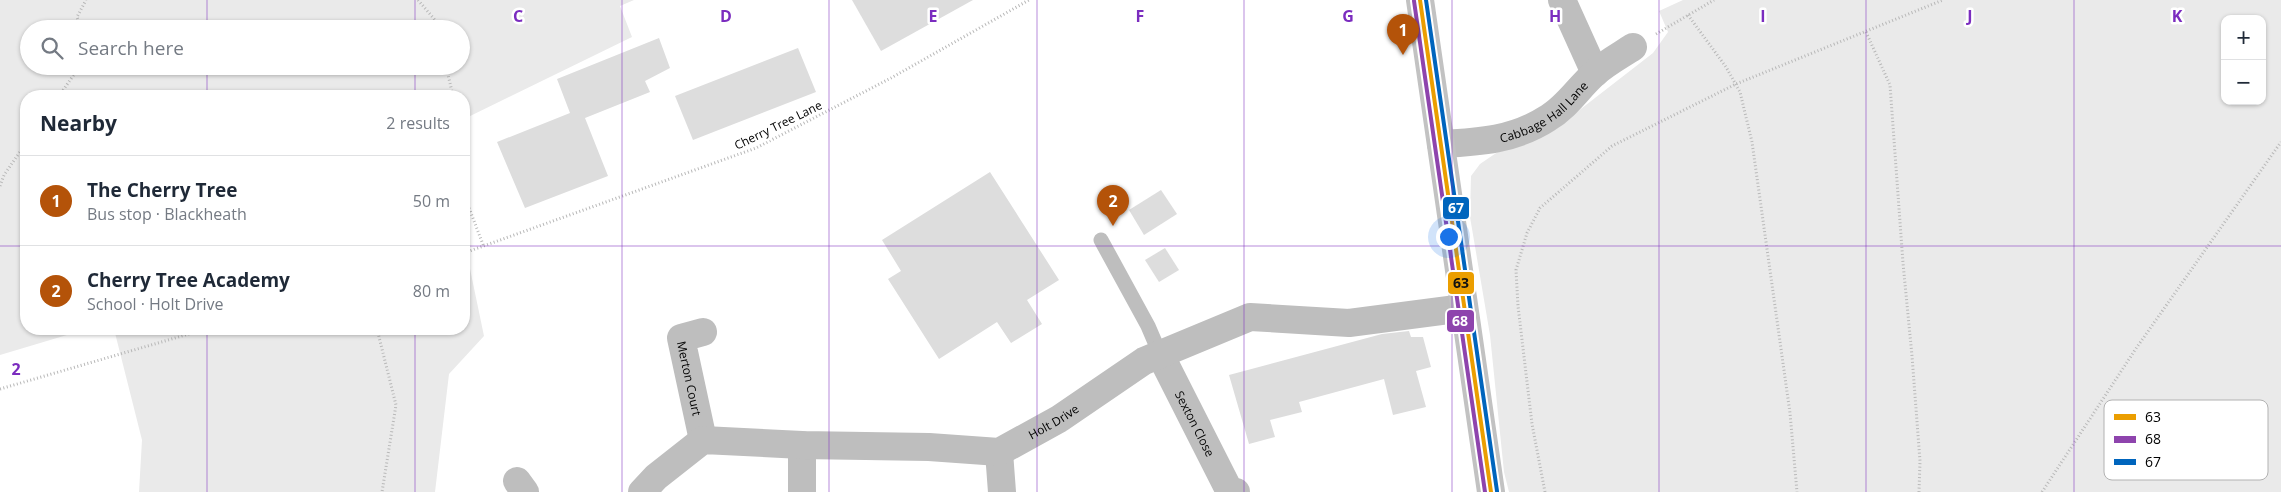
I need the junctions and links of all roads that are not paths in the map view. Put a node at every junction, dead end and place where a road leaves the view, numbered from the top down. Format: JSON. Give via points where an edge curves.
{"nodes":[{"id":1,"x":1420,"y":0,"type":"edge"},
{"id":2,"x":1562,"y":0,"type":"edge"},
{"id":3,"x":1633,"y":47,"type":"road end"},
{"id":4,"x":1595,"y":73,"type":"junction"},
{"id":5,"x":1441,"y":144,"type":"junction"},
{"id":6,"x":1101,"y":240,"type":"dead end"},
{"id":7,"x":1464,"y":308,"type":"junction"},
{"id":8,"x":703,"y":332,"type":"dead end"},
{"id":9,"x":1160,"y":354,"type":"junction"},
{"id":10,"x":703,"y":440,"type":"junction"},
{"id":11,"x":802,"y":446,"type":"junction"},
{"id":12,"x":998,"y":452,"type":"junction"},
{"id":13,"x":642,"y":492,"type":"edge"},
{"id":14,"x":802,"y":492,"type":"edge"},
{"id":15,"x":1002,"y":492,"type":"edge"},
{"id":16,"x":1222,"y":492,"type":"edge"},
{"id":17,"x":1230,"y":492,"type":"edge"},
{"id":18,"x":1236,"y":492,"type":"edge"},
{"id":19,"x":1491,"y":492,"type":"edge"}],
"edges":[{"from":1,"to":5,"type":"main road"},
{"from":2,"to":4,"type":"street"},
{"from":3,"to":4,"type":"street","name":"Cabbage Hall Lane"},
{"from":4,"to":5,"type":"street","name":"Cabbage Hall Lane","via":[[1574,97],[1548,118],[1487,142]]},
{"from":5,"to":7,"type":"main road"},
{"from":6,"to":9,"type":"lane"},
{"from":7,"to":9,"type":"street","name":"Holt Drive","via":[[1349,323],[1250,317]]},
{"from":7,"to":19,"type":"main road"},
{"from":8,"to":10,"type":"street","name":"Merton Court","via":[[681,338]]},
{"from":9,"to":12,"type":"street","name":"Holt Drive","via":[[1144,361],[1059,419]]},
{"from":9,"to":17,"type":"street","name":"Sexton Close"},
{"from":10,"to":11,"type":"street"},
{"from":10,"to":13,"type":"street"},
{"from":11,"to":12,"type":"street","via":[[929,447]]},
{"from":11,"to":14,"type":"street"},
{"from":12,"to":15,"type":"street"},
{"from":16,"to":17,"type":"street"},
{"from":17,"to":18,"type":"street"}]}
